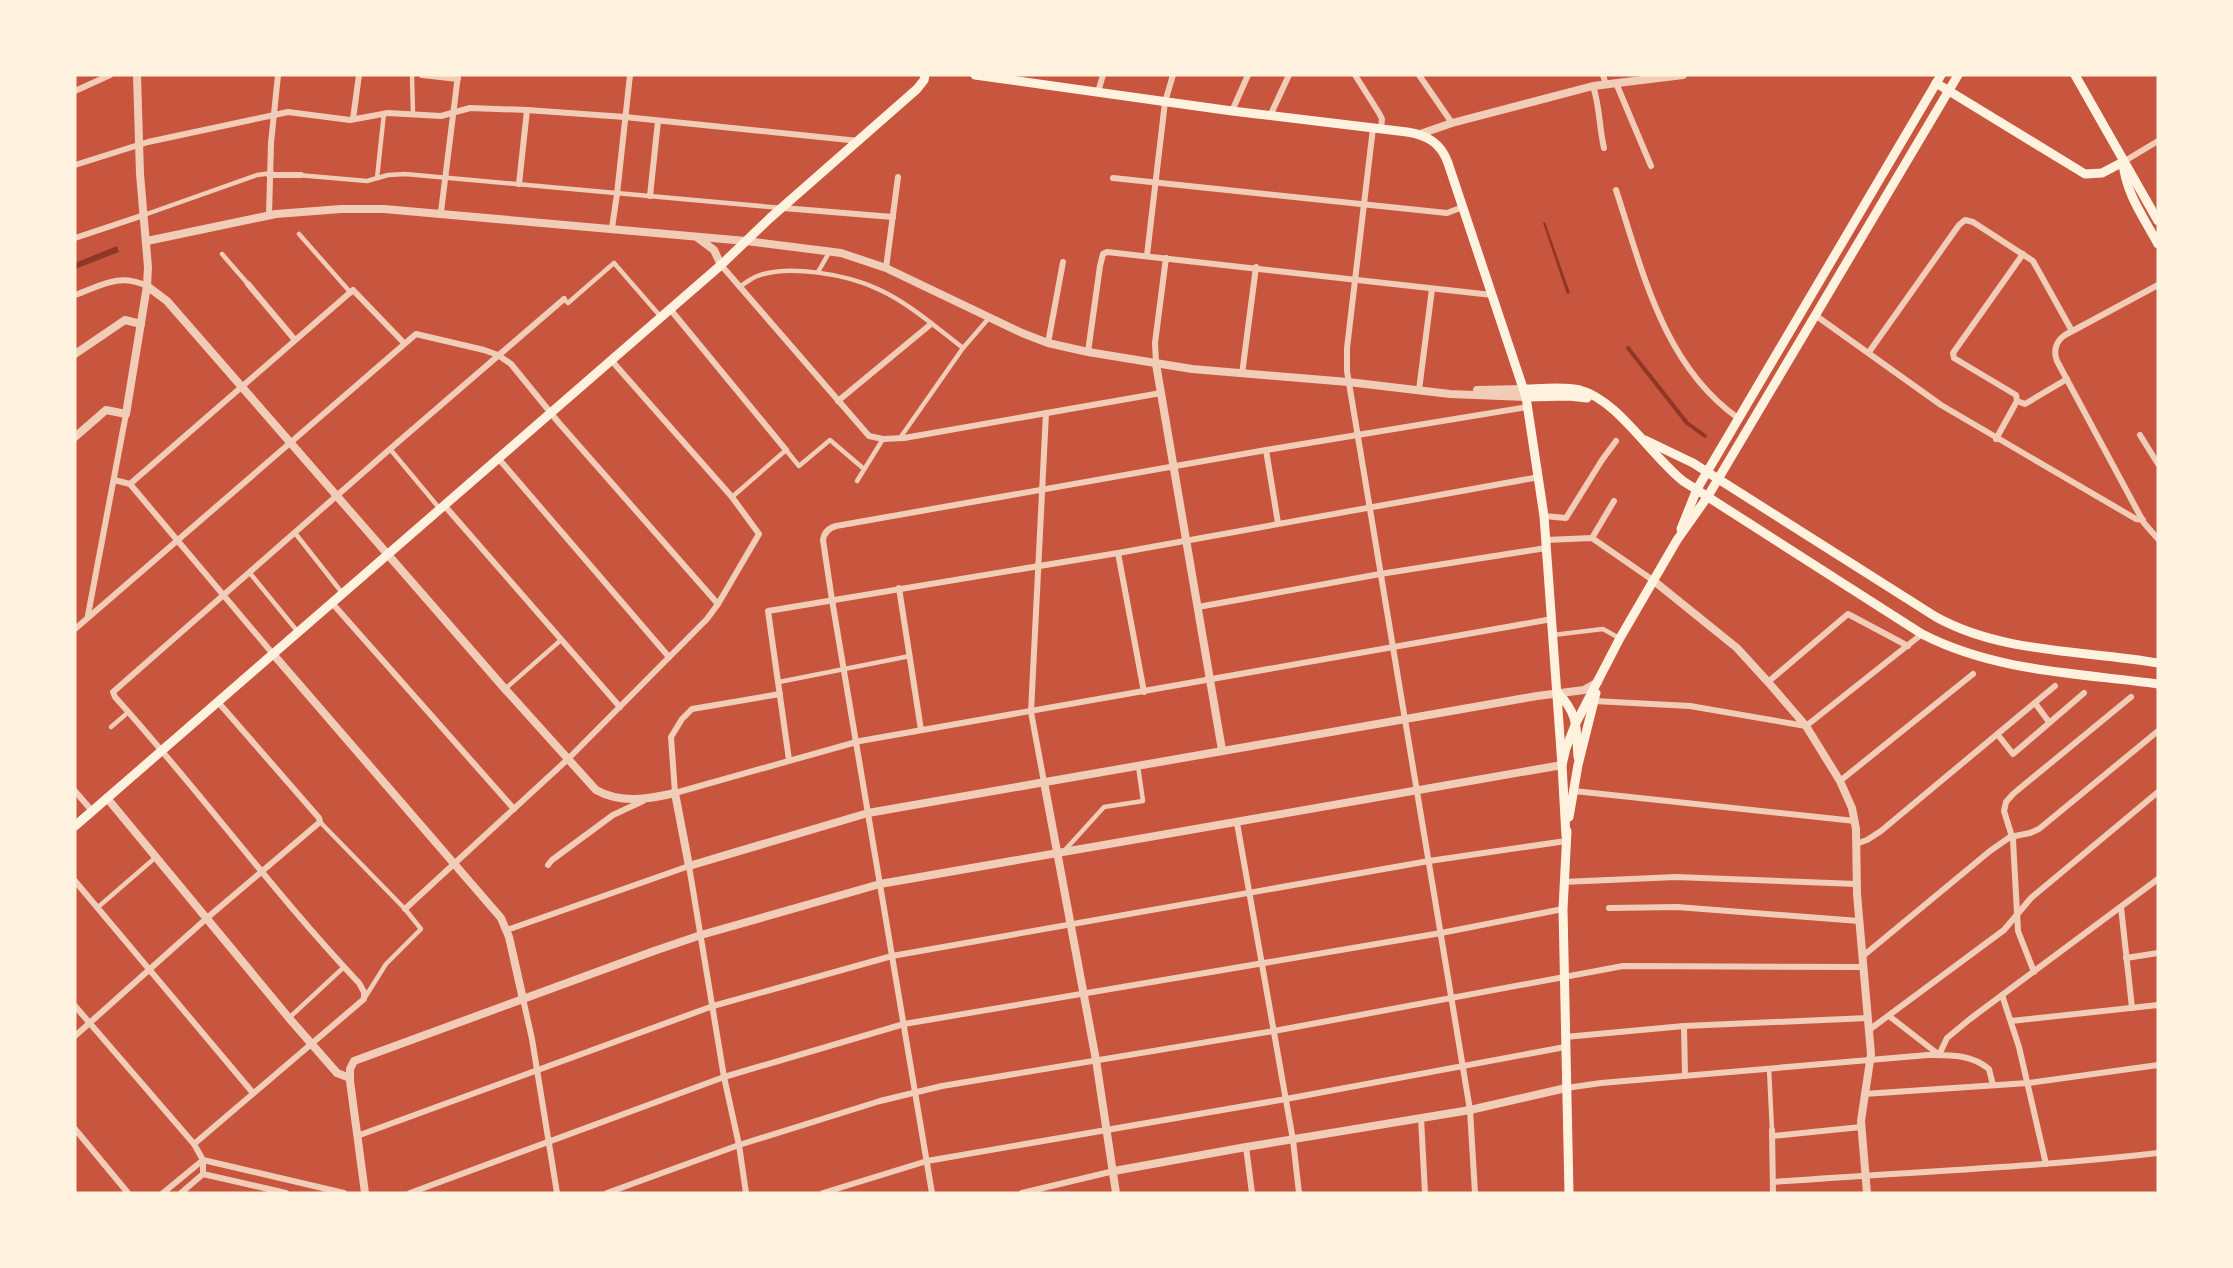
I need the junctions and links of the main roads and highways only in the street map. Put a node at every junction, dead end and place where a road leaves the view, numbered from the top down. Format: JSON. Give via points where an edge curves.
{"nodes":[{"id":1,"x":925,"y":75,"type":"edge"},
{"id":2,"x":975,"y":75,"type":"edge"},
{"id":3,"x":981,"y":75,"type":"edge"},
{"id":4,"x":1958,"y":75,"type":"edge"},
{"id":5,"x":2074,"y":75,"type":"edge"},
{"id":6,"x":1036,"y":79,"type":"edge"},
{"id":7,"x":1938,"y":79,"type":"edge"},
{"id":8,"x":1949,"y":91,"type":"junction"},
{"id":9,"x":2123,"y":162,"type":"junction"},
{"id":10,"x":2158,"y":221,"type":"edge"},
{"id":11,"x":2158,"y":244,"type":"edge"},
{"id":12,"x":1526,"y":398,"type":"junction"},
{"id":13,"x":1643,"y":439,"type":"junction"},
{"id":14,"x":1707,"y":472,"type":"junction"},
{"id":15,"x":1718,"y":479,"type":"junction"},
{"id":16,"x":1697,"y":489,"type":"junction"},
{"id":17,"x":1708,"y":496,"type":"junction"},
{"id":18,"x":1677,"y":540,"type":"junction"},
{"id":19,"x":2158,"y":663,"type":"edge"},
{"id":20,"x":1598,"y":682,"type":"junction"},
{"id":21,"x":2158,"y":684,"type":"edge"},
{"id":22,"x":1558,"y":693,"type":"junction"},
{"id":23,"x":1576,"y":723,"type":"junction"},
{"id":24,"x":1562,"y":765,"type":"junction"},
{"id":25,"x":1578,"y":765,"type":"junction"},
{"id":26,"x":75,"y":826,"type":"edge"},
{"id":27,"x":1566,"y":839,"type":"junction"},
{"id":28,"x":1569,"y":1193,"type":"edge"}],
"edges":[{"from":1,"to":26,"type":"main road","via":[[917,89],[721,265]]},
{"from":2,"to":3,"type":"main road"},
{"from":3,"to":6,"type":"main road"},
{"from":4,"to":8,"type":"main road"},
{"from":5,"to":9,"type":"main road"},
{"from":6,"to":12,"type":"main road","via":[[1165,102],[1420,134],[1435,142],[1443,152],[1463,207]]},
{"from":7,"to":8,"type":"main road"},
{"from":7,"to":14,"type":"main road"},
{"from":8,"to":9,"type":"main road","via":[[2085,174],[2102,173]]},
{"from":8,"to":15,"type":"main road"},
{"from":9,"to":10,"type":"main road"},
{"from":9,"to":11,"type":"main road","via":[[2130,192]]},
{"from":12,"to":13,"type":"main road","via":[[1579,390],[1599,397]]},
{"from":12,"to":22,"type":"main road","via":[[1544,516]]},
{"from":13,"to":14,"type":"main road"},
{"from":13,"to":16,"type":"main road","via":[[1667,468]]},
{"from":14,"to":15,"type":"main road"},
{"from":14,"to":16,"type":"main road"},
{"from":15,"to":17,"type":"main road"},
{"from":15,"to":19,"type":"main road","via":[[1959,628],[2024,645]]},
{"from":16,"to":17,"type":"main road"},
{"from":16,"to":18,"type":"main road"},
{"from":17,"to":18,"type":"main road"},
{"from":17,"to":21,"type":"main road","via":[[1922,634],[1962,652],[2006,664]]},
{"from":18,"to":20,"type":"main road"},
{"from":20,"to":23,"type":"main road"},
{"from":20,"to":25,"type":"main road"},
{"from":22,"to":23,"type":"main road","via":[[1572,710]]},
{"from":22,"to":24,"type":"main road"},
{"from":23,"to":24,"type":"main road"},
{"from":23,"to":25,"type":"main road"},
{"from":24,"to":27,"type":"main road"},
{"from":25,"to":27,"type":"main road"},
{"from":27,"to":28,"type":"main road","via":[[1563,909]]}]}
